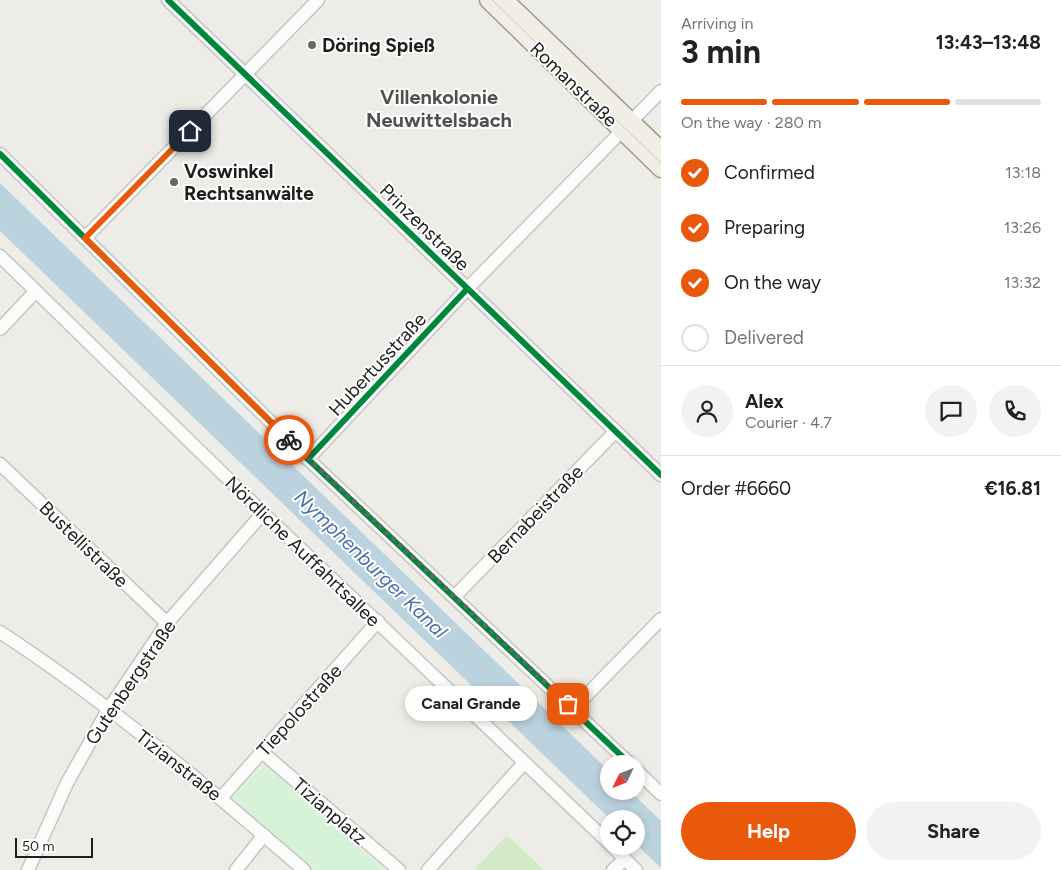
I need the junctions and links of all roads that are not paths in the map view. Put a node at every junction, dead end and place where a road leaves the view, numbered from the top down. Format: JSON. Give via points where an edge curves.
{"nodes":[{"id":1,"x":168,"y":0,"type":"edge"},
{"id":2,"x":318,"y":0,"type":"edge"},
{"id":3,"x":488,"y":0,"type":"edge"},
{"id":4,"x":505,"y":0,"type":"edge"},
{"id":5,"x":245,"y":75,"type":"junction"},
{"id":6,"x":661,"y":91,"type":"edge"},
{"id":7,"x":627,"y":126,"type":"junction"},
{"id":8,"x":661,"y":150,"type":"edge"},
{"id":9,"x":0,"y":154,"type":"edge"},
{"id":10,"x":661,"y":169,"type":"edge"},
{"id":11,"x":85,"y":238,"type":"junction"},
{"id":12,"x":0,"y":256,"type":"edge"},
{"id":13,"x":467,"y":289,"type":"junction"},
{"id":14,"x":36,"y":291,"type":"junction"},
{"id":15,"x":0,"y":329,"type":"edge"},
{"id":16,"x":616,"y":431,"type":"junction"},
{"id":17,"x":308,"y":459,"type":"junction"},
{"id":18,"x":0,"y":464,"type":"edge"},
{"id":19,"x":661,"y":475,"type":"edge"},
{"id":20,"x":263,"y":513,"type":"junction"},
{"id":21,"x":454,"y":596,"type":"junction"},
{"id":22,"x":661,"y":619,"type":"edge"},
{"id":23,"x":378,"y":621,"type":"junction"},
{"id":24,"x":167,"y":623,"type":"junction"},
{"id":25,"x":2,"y":638,"type":"edge"},
{"id":26,"x":573,"y":709,"type":"junction"},
{"id":27,"x":108,"y":710,"type":"junction"},
{"id":28,"x":262,"y":752,"type":"junction"},
{"id":29,"x":621,"y":755,"type":"edge"},
{"id":30,"x":524,"y":763,"type":"junction"},
{"id":31,"x":645,"y":779,"type":"edge"},
{"id":32,"x":661,"y":794,"type":"edge"},
{"id":33,"x":221,"y":798,"type":"junction"},
{"id":34,"x":264,"y":835,"type":"junction"},
{"id":35,"x":600,"y":835,"type":"edge"},
{"id":36,"x":621,"y":855,"type":"edge"},
{"id":37,"x":625,"y":859,"type":"junction"},
{"id":38,"x":28,"y":870,"type":"edge"},
{"id":39,"x":236,"y":870,"type":"edge"},
{"id":40,"x":304,"y":870,"type":"edge"},
{"id":41,"x":398,"y":870,"type":"edge"},
{"id":42,"x":428,"y":870,"type":"edge"},
{"id":43,"x":613,"y":870,"type":"edge"},
{"id":44,"x":636,"y":870,"type":"edge"}],
"edges":[{"from":1,"to":5,"type":"street","name":"Prinzenstraße"},
{"from":2,"to":5,"type":"street"},
{"from":3,"to":7,"type":"main road","name":"Romanstraße"},
{"from":4,"to":7,"type":"main road","name":"Romanstraße"},
{"from":5,"to":11,"type":"street"},
{"from":5,"to":13,"type":"street","name":"Prinzenstraße"},
{"from":6,"to":7,"type":"street","name":"Hubertusstraße"},
{"from":7,"to":8,"type":"main road","name":"Romanstraße"},
{"from":7,"to":10,"type":"main road","name":"Romanstraße"},
{"from":7,"to":13,"type":"street","name":"Hubertusstraße"},
{"from":9,"to":11,"type":"street"},
{"from":11,"to":17,"type":"street"},
{"from":12,"to":14,"type":"street","name":"Nördliche Auffahrtsallee"},
{"from":13,"to":16,"type":"street","name":"Prinzenstraße"},
{"from":13,"to":17,"type":"street","name":"Hubertusstraße"},
{"from":14,"to":15,"type":"street"},
{"from":14,"to":20,"type":"street","name":"Nördliche Auffahrtsallee"},
{"from":16,"to":19,"type":"street","name":"Prinzenstraße"},
{"from":16,"to":21,"type":"street","name":"Bernabeistraße"},
{"from":17,"to":21,"type":"street"},
{"from":18,"to":24,"type":"street","name":"Bustellistraße"},
{"from":20,"to":23,"type":"street","name":"Nördliche Auffahrtsallee"},
{"from":20,"to":24,"type":"street","name":"Gutenbergstraße"},
{"from":21,"to":26,"type":"street"},
{"from":22,"to":26,"type":"street"},
{"from":23,"to":28,"type":"street","name":"Tiepolostraße"},
{"from":23,"to":30,"type":"street","name":"Nördliche Auffahrtsallee"},
{"from":24,"to":27,"type":"street","name":"Gutenbergstraße"},
{"from":25,"to":27,"type":"street","name":"Tizianstraße"},
{"from":26,"to":29,"type":"street"},
{"from":27,"to":33,"type":"street","name":"Tizianstraße"},
{"from":27,"to":38,"type":"street","name":"Gutenbergstraße","via":[[67,783]]},
{"from":28,"to":33,"type":"street","name":"Tiepolostraße"},
{"from":28,"to":41,"type":"street","name":"Tizianplatz"},
{"from":30,"to":35,"type":"street","name":"Nördliche Auffahrtsallee"},
{"from":30,"to":42,"type":"street"},
{"from":31,"to":32,"type":"street"},
{"from":33,"to":34,"type":"street","name":"Tizianstraße"},
{"from":34,"to":39,"type":"street"},
{"from":34,"to":40,"type":"street","name":"Tizianstraße"},
{"from":36,"to":37,"type":"street"},
{"from":37,"to":43,"type":"street"},
{"from":37,"to":44,"type":"street"}]}
